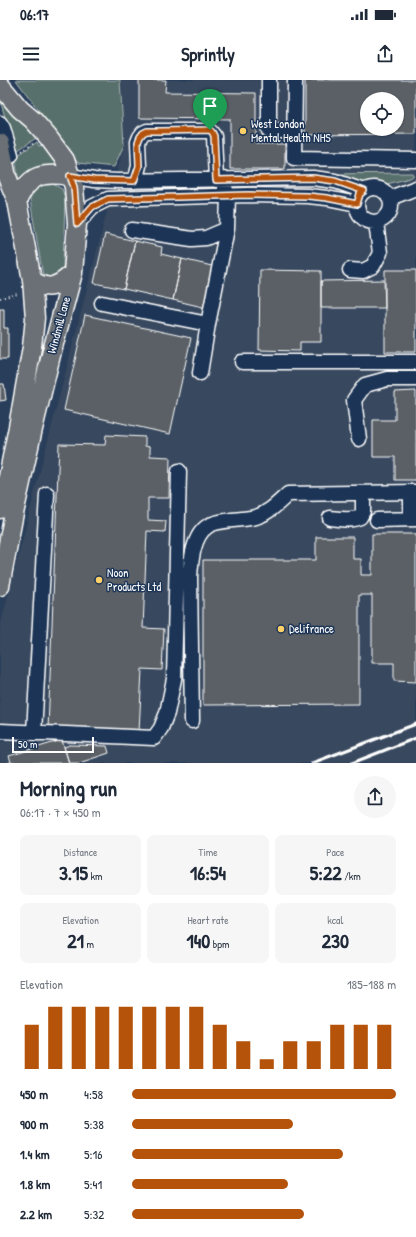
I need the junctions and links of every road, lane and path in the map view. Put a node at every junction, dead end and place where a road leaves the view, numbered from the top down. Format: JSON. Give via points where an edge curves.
{"nodes":[{"id":1,"x":270,"y":80,"type":"edge"},
{"id":2,"x":295,"y":80,"type":"edge"},
{"id":3,"x":0,"y":85,"type":"edge"},
{"id":4,"x":0,"y":123,"type":"edge"},
{"id":5,"x":295,"y":131,"type":"junction"},
{"id":6,"x":39,"y":140,"type":"dead end"},
{"id":7,"x":0,"y":143,"type":"edge"},
{"id":8,"x":18,"y":154,"type":"dead end"},
{"id":9,"x":416,"y":160,"type":"edge"},
{"id":10,"x":70,"y":176,"type":"junction"},
{"id":11,"x":212,"y":180,"type":"junction"},
{"id":12,"x":134,"y":181,"type":"junction"},
{"id":13,"x":416,"y":188,"type":"edge"},
{"id":14,"x":364,"y":191,"type":"junction"},
{"id":15,"x":14,"y":195,"type":"junction"},
{"id":16,"x":228,"y":195,"type":"junction"},
{"id":17,"x":390,"y":198,"type":"junction"},
{"id":18,"x":357,"y":204,"type":"junction"},
{"id":19,"x":376,"y":222,"type":"junction"},
{"id":20,"x":77,"y":224,"type":"junction"},
{"id":21,"x":227,"y":229,"type":"junction"},
{"id":22,"x":132,"y":230,"type":"dead end"},
{"id":23,"x":350,"y":270,"type":"dead end"},
{"id":24,"x":73,"y":273,"type":"junction"},
{"id":25,"x":33,"y":286,"type":"junction"},
{"id":26,"x":0,"y":298,"type":"edge"},
{"id":27,"x":102,"y":303,"type":"dead end"},
{"id":28,"x":208,"y":324,"type":"junction"},
{"id":29,"x":242,"y":362,"type":"dead end"},
{"id":30,"x":416,"y":362,"type":"edge"},
{"id":31,"x":200,"y":373,"type":"dead end"},
{"id":32,"x":416,"y":379,"type":"edge"},
{"id":33,"x":359,"y":439,"type":"dead end"},
{"id":34,"x":179,"y":471,"type":"dead end"},
{"id":35,"x":413,"y":492,"type":"edge"},
{"id":36,"x":363,"y":493,"type":"junction"},
{"id":37,"x":47,"y":494,"type":"dead end"},
{"id":38,"x":0,"y":509,"type":"edge"},
{"id":39,"x":330,"y":518,"type":"dead end"},
{"id":40,"x":413,"y":519,"type":"edge"},
{"id":41,"x":377,"y":520,"type":"dead end"},
{"id":42,"x":4,"y":550,"type":"edge"},
{"id":43,"x":0,"y":586,"type":"edge"},
{"id":44,"x":192,"y":721,"type":"dead end"},
{"id":45,"x":0,"y":731,"type":"edge"},
{"id":46,"x":34,"y":733,"type":"junction"}],
"edges":[{"from":1,"to":5,"type":"street","via":[[269,131]]},
{"from":2,"to":5,"type":"street"},
{"from":3,"to":10,"type":"main road","name":"Windmill Lane","via":[[54,144],[65,160]]},
{"from":4,"to":15,"type":"street","via":[[13,166]]},
{"from":5,"to":9,"type":"street","via":[[294,158]]},
{"from":6,"to":8,"type":"path"},
{"from":7,"to":15,"type":"main road","name":"Windmill Lane","via":[[7,177]]},
{"from":10,"to":12,"type":"street","via":[[94,180]]},
{"from":10,"to":15,"type":"main road","via":[[52,173],[40,175]]},
{"from":10,"to":20,"type":"main road","name":"Windmill Lane","via":[[74,187]]},
{"from":11,"to":12,"type":"street"},
{"from":11,"to":12,"type":"street","via":[[214,136],[210,130],[143,133],[138,142],[139,166]]},
{"from":11,"to":14,"type":"street","via":[[313,178],[335,181]]},
{"from":11,"to":16,"type":"street","via":[[225,188]]},
{"from":13,"to":17,"type":"street"},
{"from":14,"to":17,"type":"street","via":[[376,188]]},
{"from":14,"to":18,"type":"street","via":[[360,194]]},
{"from":15,"to":25,"type":"main road","name":"Windmill Lane"},
{"from":16,"to":18,"type":"street","via":[[308,196]]},
{"from":16,"to":20,"type":"street","via":[[108,199],[92,207]]},
{"from":16,"to":21,"type":"street"},
{"from":17,"to":19,"type":"street","via":[[389,214]]},
{"from":18,"to":19,"type":"street","via":[[362,218]]},
{"from":19,"to":23,"type":"street","via":[[380,252],[373,266],[363,271]]},
{"from":20,"to":24,"type":"main road","name":"Windmill Lane"},
{"from":21,"to":22,"type":"street","via":[[206,238],[192,239]]},
{"from":21,"to":28,"type":"street"},
{"from":24,"to":25,"type":"main road","via":[[63,282],[53,286]]},
{"from":24,"to":42,"type":"main road","name":"Windmill Lane"},
{"from":25,"to":26,"type":"path"},
{"from":25,"to":38,"type":"main road","name":"Windmill Lane","via":[[35,318],[32,346]]},
{"from":27,"to":28,"type":"street"},
{"from":28,"to":31,"type":"street"},
{"from":29,"to":30,"type":"street"},
{"from":32,"to":33,"type":"street","via":[[387,379],[365,385],[354,400]]},
{"from":34,"to":46,"type":"street","via":[[174,679],[161,728],[154,738]]},
{"from":35,"to":36,"type":"street"},
{"from":35,"to":40,"type":"street"},
{"from":36,"to":39,"type":"street","via":[[360,517]]},
{"from":36,"to":44,"type":"street","via":[[288,494],[268,511],[256,517],[216,523],[202,532],[196,541],[190,577]]},
{"from":37,"to":46,"type":"street"},
{"from":40,"to":41,"type":"street"},
{"from":42,"to":43,"type":"main road","name":"Windmill Lane"},
{"from":45,"to":46,"type":"street"}]}
